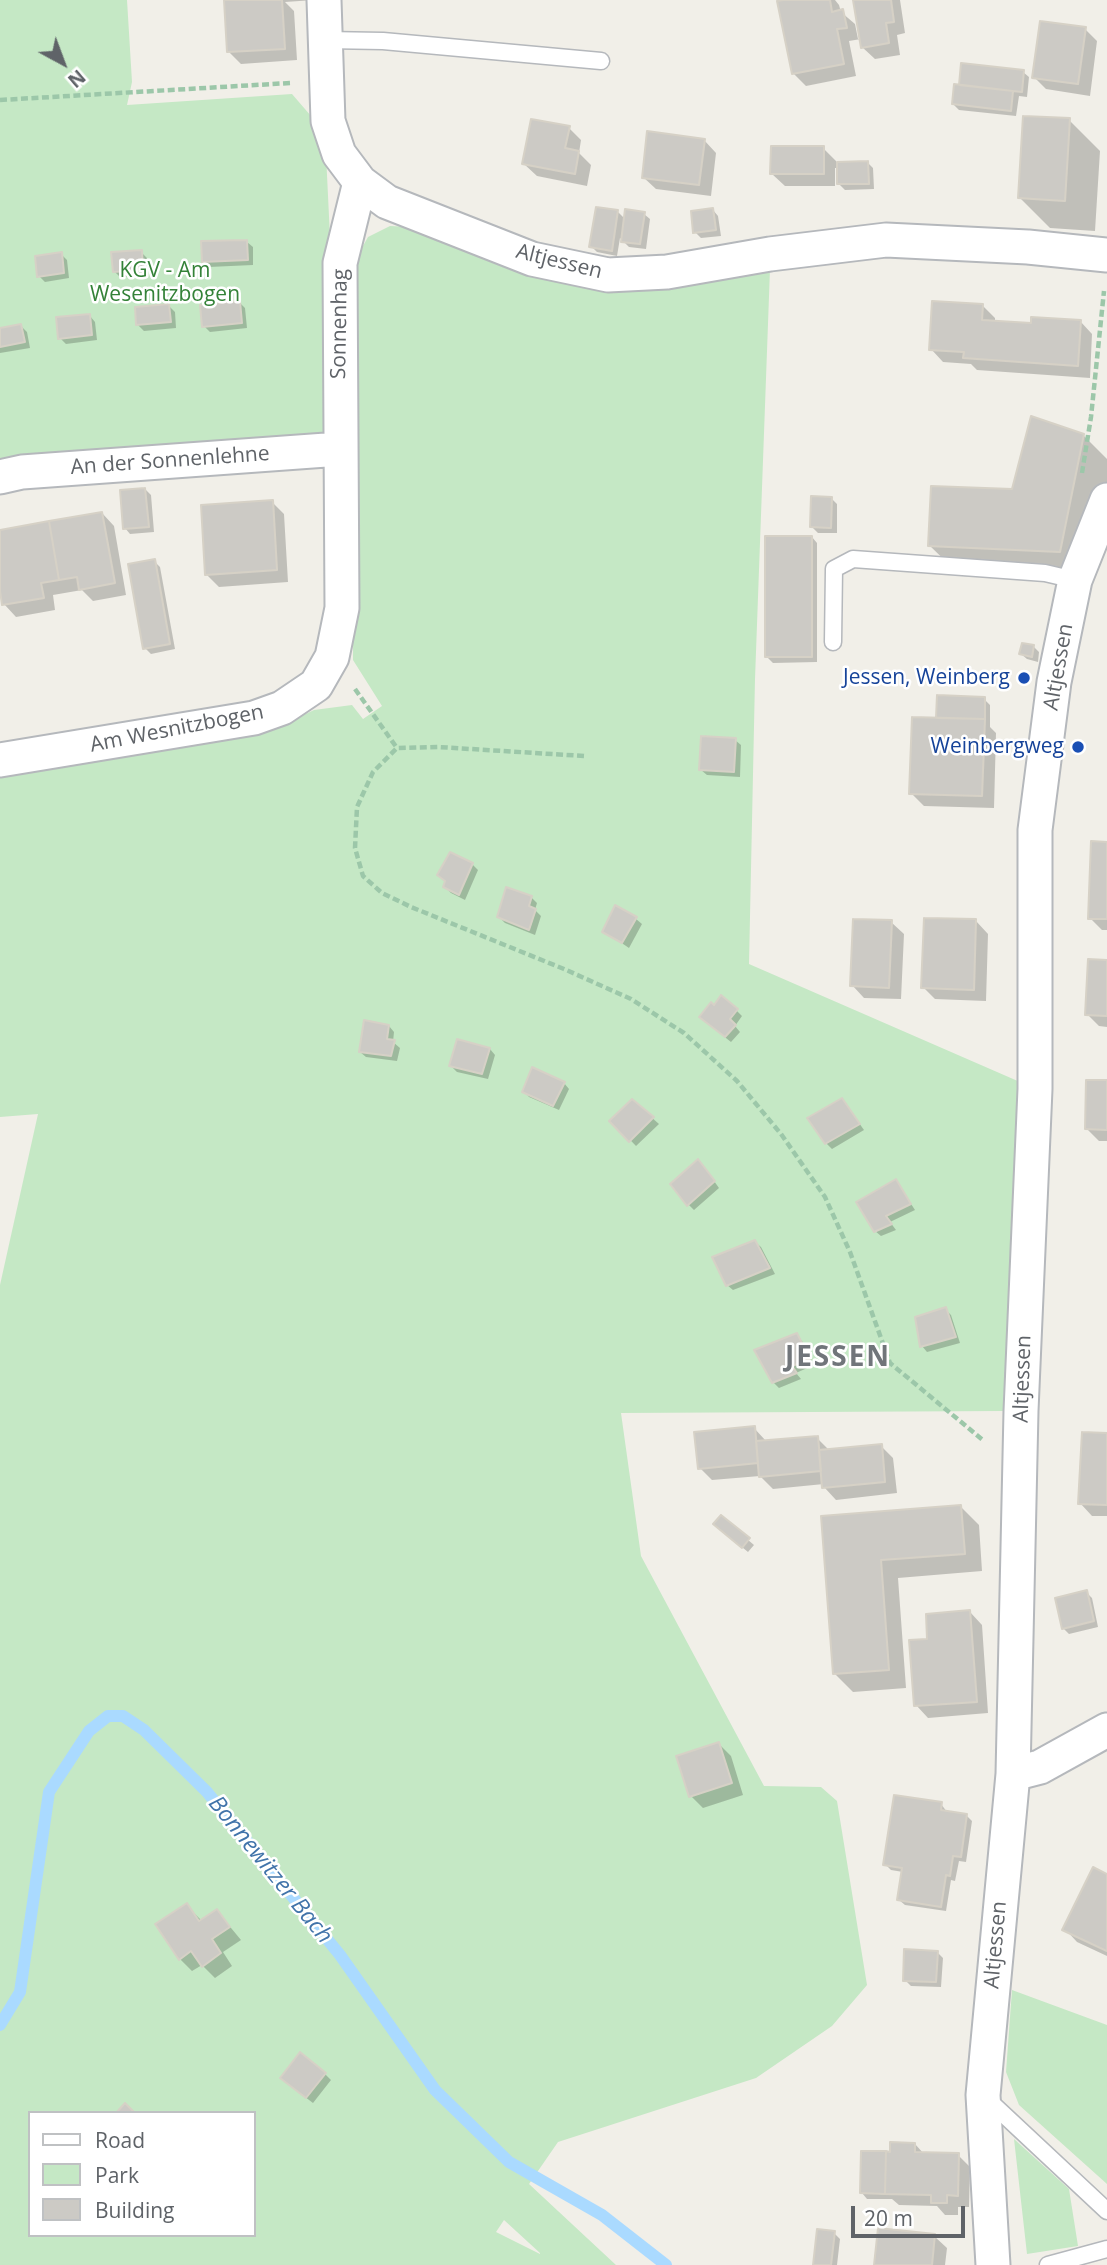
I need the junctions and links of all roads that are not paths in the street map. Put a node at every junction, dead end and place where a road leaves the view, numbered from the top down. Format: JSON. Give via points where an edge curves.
{"nodes":[{"id":1,"x":324,"y":0,"type":"edge"},
{"id":2,"x":325,"y":40,"type":"junction"},
{"id":3,"x":601,"y":61,"type":"dead end"},
{"id":4,"x":360,"y":182,"type":"junction"},
{"id":5,"x":1107,"y":255,"type":"edge"},
{"id":6,"x":340,"y":449,"type":"junction"},
{"id":7,"x":0,"y":477,"type":"edge"},
{"id":8,"x":1093,"y":492,"type":"edge"},
{"id":9,"x":1075,"y":580,"type":"junction"},
{"id":10,"x":833,"y":642,"type":"dead end"},
{"id":11,"x":0,"y":760,"type":"edge"},
{"id":12,"x":1107,"y":1730,"type":"edge"},
{"id":13,"x":1013,"y":1774,"type":"junction"},
{"id":14,"x":983,"y":2095,"type":"junction"},
{"id":15,"x":1107,"y":2211,"type":"edge"},
{"id":16,"x":1107,"y":2249,"type":"edge"},
{"id":17,"x":993,"y":2265,"type":"edge"},
{"id":18,"x":1048,"y":2265,"type":"edge"}],
"edges":[{"from":1,"to":2,"type":"street"},
{"from":2,"to":3,"type":"lane"},
{"from":2,"to":4,"type":"street","via":[[328,121],[338,154]]},
{"from":4,"to":5,"type":"street","name":"Altjessen","via":[[387,202],[532,259],[608,275],[667,272],[886,240]]},
{"from":4,"to":6,"type":"street","name":"Sonnenhag","via":[[340,263]]},
{"from":6,"to":7,"type":"street","name":"An der Sonnenlehne"},
{"from":6,"to":11,"type":"street","name":"Am Wesnitzbogen","via":[[342,608],[332,657],[316,685],[282,708],[254,718]]},
{"from":8,"to":9,"type":"street","name":"Altjessen"},
{"from":9,"to":10,"type":"lane","via":[[1045,573],[853,559],[834,569]]},
{"from":9,"to":13,"type":"street","name":"Altjessen","via":[[1054,682],[1035,830],[1035,1089]]},
{"from":12,"to":13,"type":"street","via":[[1040,1767]]},
{"from":13,"to":14,"type":"street","name":"Altjessen"},
{"from":14,"to":15,"type":"lane"},
{"from":14,"to":17,"type":"street","name":"Altjessen"},
{"from":16,"to":18,"type":"lane"}]}
